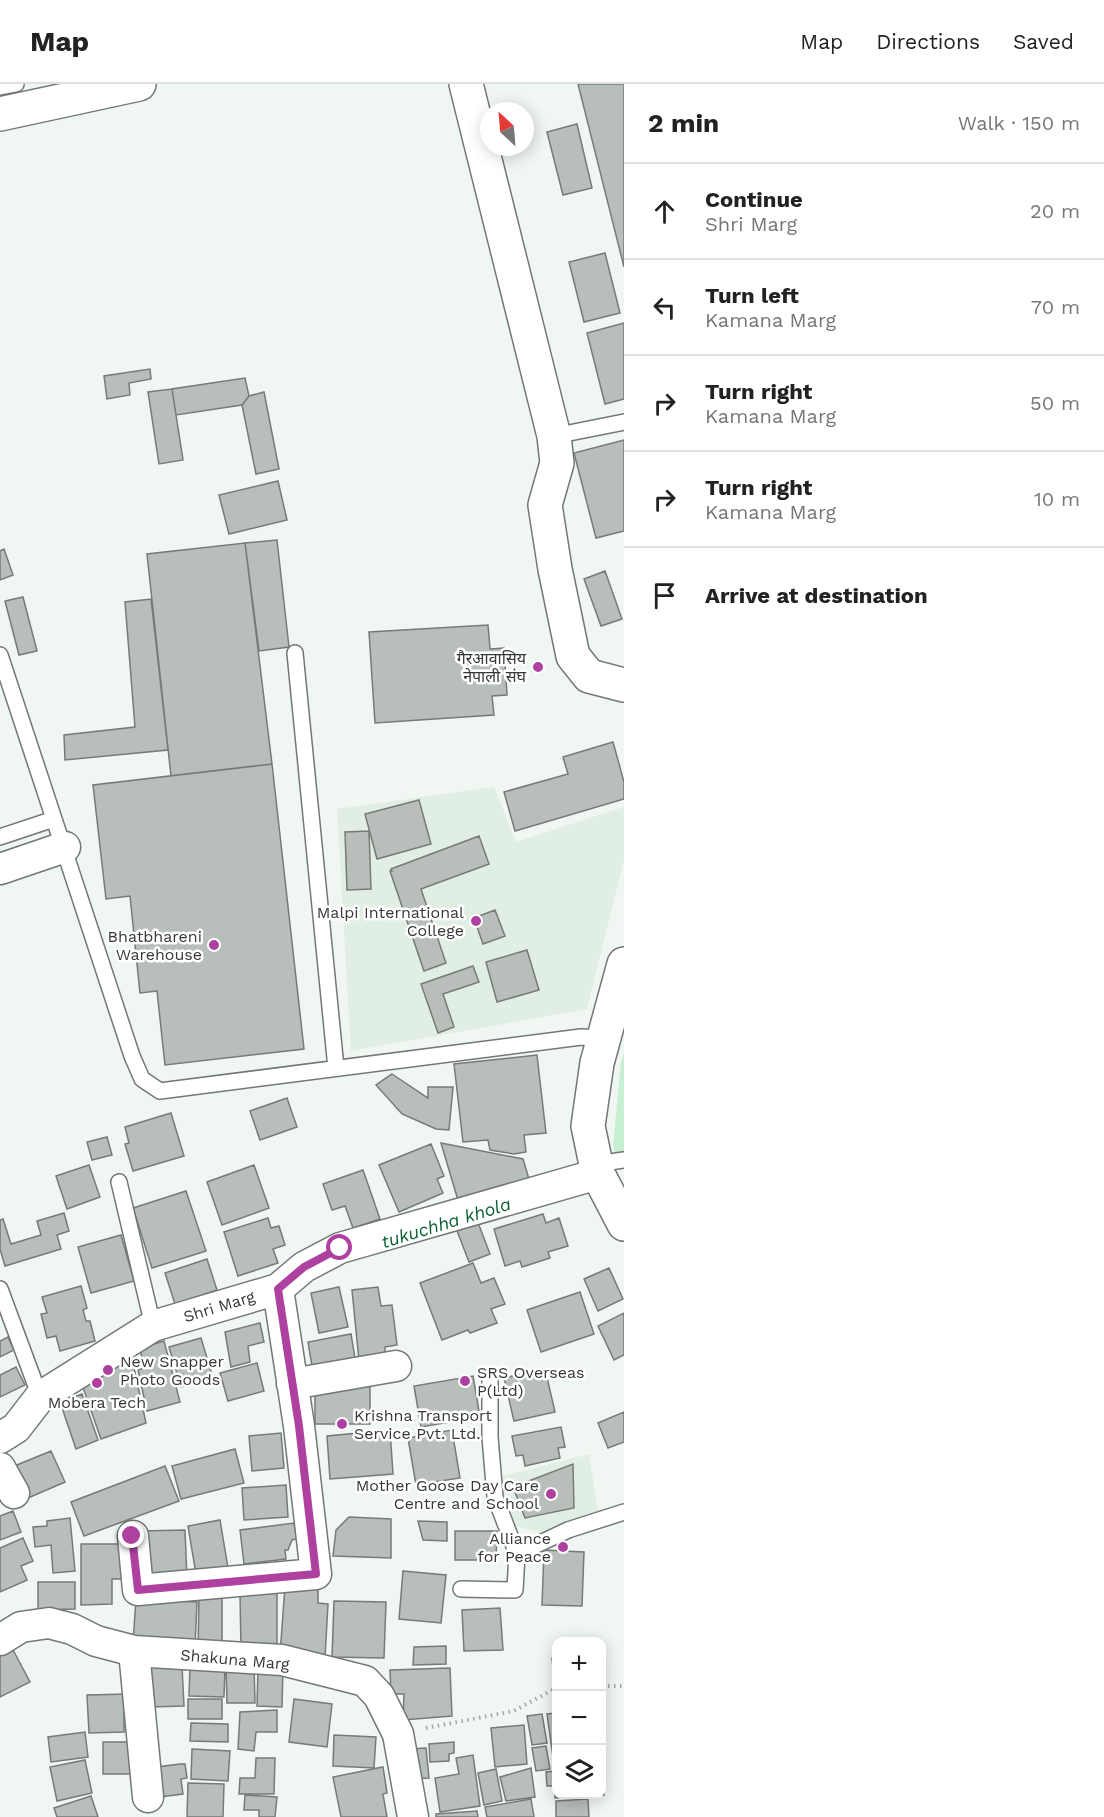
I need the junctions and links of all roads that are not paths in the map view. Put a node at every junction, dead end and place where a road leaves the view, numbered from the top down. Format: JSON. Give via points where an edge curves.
{"nodes":[{"id":1,"x":16,"y":84,"type":"edge"},
{"id":2,"x":140,"y":84,"type":"edge"},
{"id":3,"x":466,"y":84,"type":"edge"},
{"id":4,"x":0,"y":87,"type":"edge"},
{"id":5,"x":0,"y":114,"type":"edge"},
{"id":6,"x":624,"y":422,"type":"edge"},
{"id":7,"x":554,"y":436,"type":"junction"},
{"id":8,"x":296,"y":653,"type":"dead end"},
{"id":9,"x":0,"y":655,"type":"edge"},
{"id":10,"x":624,"y":685,"type":"edge"},
{"id":11,"x":54,"y":819,"type":"junction"},
{"id":12,"x":0,"y":837,"type":"edge"},
{"id":13,"x":65,"y":847,"type":"junction"},
{"id":14,"x":0,"y":869,"type":"edge"},
{"id":15,"x":624,"y":964,"type":"edge"},
{"id":16,"x":604,"y":1038,"type":"junction"},
{"id":17,"x":336,"y":1068,"type":"junction"},
{"id":18,"x":606,"y":1166,"type":"edge"},
{"id":19,"x":119,"y":1182,"type":"dead end"},
{"id":20,"x":624,"y":1224,"type":"edge"},
{"id":21,"x":0,"y":1289,"type":"edge"},
{"id":22,"x":278,"y":1289,"type":"junction"},
{"id":23,"x":153,"y":1326,"type":"junction"},
{"id":24,"x":396,"y":1366,"type":"dead end"},
{"id":25,"x":490,"y":1382,"type":"dead end"},
{"id":26,"x":292,"y":1384,"type":"junction"},
{"id":27,"x":40,"y":1397,"type":"junction"},
{"id":28,"x":0,"y":1438,"type":"edge"},
{"id":29,"x":624,"y":1512,"type":"edge"},
{"id":30,"x":132,"y":1536,"type":"dead end"},
{"id":31,"x":517,"y":1554,"type":"junction"},
{"id":32,"x":461,"y":1589,"type":"dead end"},
{"id":33,"x":0,"y":1640,"type":"edge"},
{"id":34,"x":134,"y":1651,"type":"junction"},
{"id":35,"x":148,"y":1797,"type":"dead end"},
{"id":36,"x":413,"y":1817,"type":"edge"}],
"edges":[{"from":1,"to":4,"type":"lane"},
{"from":2,"to":5,"type":"street"},
{"from":3,"to":7,"type":"street"},
{"from":6,"to":7,"type":"lane"},
{"from":7,"to":10,"type":"street","via":[[557,463],[545,505],[573,656],[589,676]]},
{"from":8,"to":17,"type":"lane"},
{"from":9,"to":11,"type":"lane"},
{"from":11,"to":12,"type":"lane"},
{"from":11,"to":13,"type":"lane"},
{"from":13,"to":14,"type":"street"},
{"from":13,"to":17,"type":"lane","via":[[142,1079],[160,1091]]},
{"from":15,"to":16,"type":"street"},
{"from":16,"to":17,"type":"lane","via":[[581,1037]]},
{"from":16,"to":18,"type":"street","via":[[588,1126]]},
{"from":18,"to":20,"type":"street"},
{"from":18,"to":22,"type":"street","name":"Shri Marg","via":[[340,1248],[304,1267]]},
{"from":19,"to":23,"type":"lane"},
{"from":21,"to":27,"type":"lane"},
{"from":22,"to":23,"type":"street","name":"Shri Marg"},
{"from":22,"to":26,"type":"street"},
{"from":23,"to":27,"type":"street","name":"Shri Marg"},
{"from":24,"to":26,"type":"street"},
{"from":25,"to":31,"type":"lane","via":[[495,1497]]},
{"from":26,"to":30,"type":"street","via":[[316,1574],[138,1590]]},
{"from":27,"to":28,"type":"street","name":"Shri Marg","via":[[16,1428]]},
{"from":29,"to":31,"type":"lane","via":[[568,1530]]},
{"from":31,"to":32,"type":"lane","via":[[514,1590]]},
{"from":33,"to":34,"type":"street","name":"Shakuna Marg","via":[[21,1627],[49,1623]]},
{"from":34,"to":35,"type":"street"},
{"from":34,"to":36,"type":"street","name":"Shakuna Marg","via":[[282,1660],[365,1681],[379,1696],[398,1734]]}]}
